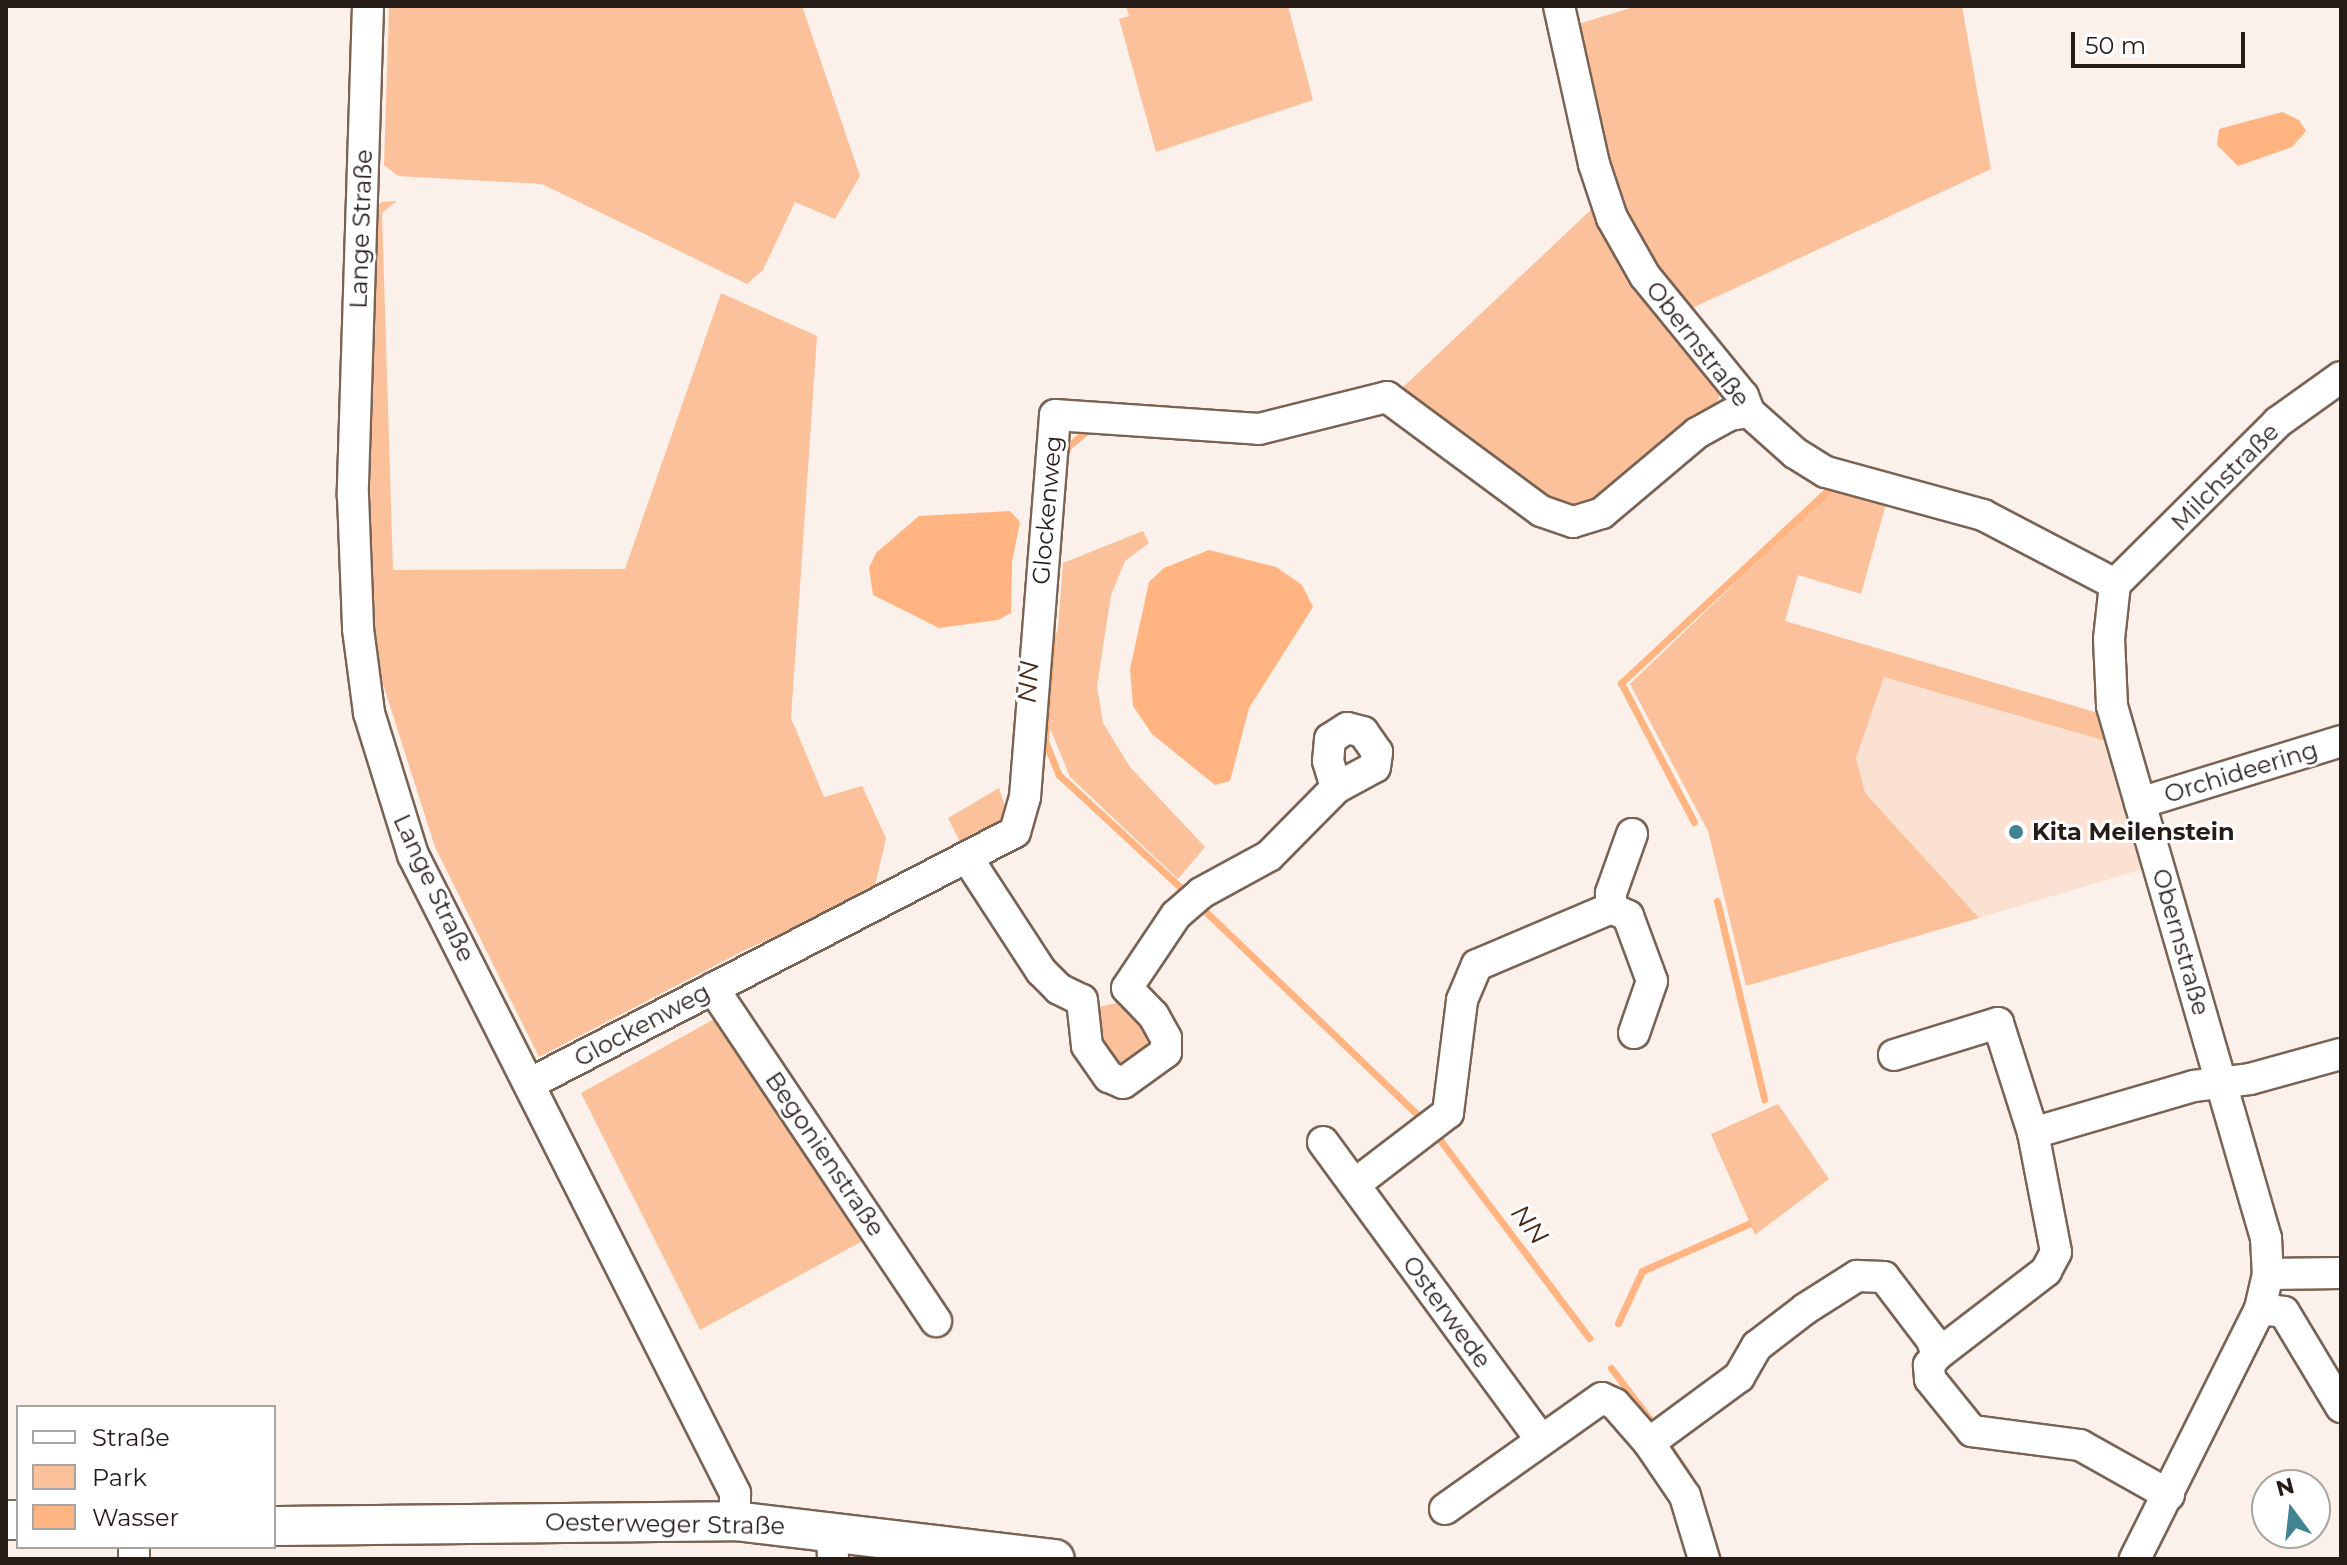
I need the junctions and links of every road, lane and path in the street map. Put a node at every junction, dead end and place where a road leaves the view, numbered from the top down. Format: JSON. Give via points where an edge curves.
{"nodes":[{"id":1,"x":368,"y":6,"type":"edge"},
{"id":2,"x":1559,"y":6,"type":"edge"},
{"id":3,"x":2341,"y":377,"type":"edge"},
{"id":4,"x":1749,"y":412,"type":"junction"},
{"id":5,"x":2115,"y":584,"type":"junction"},
{"id":6,"x":2341,"y":741,"type":"edge"},
{"id":7,"x":1336,"y":788,"type":"dead end"},
{"id":8,"x":2140,"y":803,"type":"junction"},
{"id":9,"x":1632,"y":834,"type":"dead end"},
{"id":10,"x":968,"y":859,"type":"junction"},
{"id":11,"x":1611,"y":908,"type":"junction"},
{"id":12,"x":713,"y":988,"type":"junction"},
{"id":13,"x":1127,"y":988,"type":"junction"},
{"id":14,"x":1082,"y":1000,"type":"junction"},
{"id":15,"x":1634,"y":1033,"type":"dead end"},
{"id":16,"x":2341,"y":1054,"type":"edge"},
{"id":17,"x":1894,"y":1055,"type":"dead end"},
{"id":18,"x":531,"y":1083,"type":"junction"},
{"id":19,"x":2220,"y":1084,"type":"junction"},
{"id":20,"x":2033,"y":1133,"type":"junction"},
{"id":21,"x":1323,"y":1142,"type":"dead end"},
{"id":22,"x":1355,"y":1184,"type":"junction"},
{"id":23,"x":2341,"y":1273,"type":"edge"},
{"id":24,"x":2268,"y":1274,"type":"junction"},
{"id":25,"x":2260,"y":1309,"type":"junction"},
{"id":26,"x":936,"y":1321,"type":"dead end"},
{"id":27,"x":1937,"y":1355,"type":"junction"},
{"id":28,"x":2341,"y":1407,"type":"edge"},
{"id":29,"x":1540,"y":1439,"type":"junction"},
{"id":30,"x":1649,"y":1443,"type":"junction"},
{"id":31,"x":2169,"y":1495,"type":"junction"},
{"id":32,"x":1445,"y":1509,"type":"dead end"},
{"id":33,"x":735,"y":1521,"type":"junction"},
{"id":34,"x":276,"y":1526,"type":"edge"},
{"id":35,"x":833,"y":1544,"type":"edge"},
{"id":36,"x":1055,"y":1559,"type":"edge"},
{"id":37,"x":1704,"y":1559,"type":"edge"},
{"id":38,"x":2135,"y":1559,"type":"edge"}],
"edges":[{"from":1,"to":18,"type":"street","name":"Lange Straße","via":[[353,496],[358,629],[369,713],[413,855]]},
{"from":2,"to":4,"type":"street","name":"Obernstraße","via":[[1594,164],[1612,218],[1645,276],[1743,396]]},
{"from":3,"to":5,"type":"street","name":"Milchstraße","via":[[2278,422]]},
{"from":4,"to":5,"type":"street","name":"Obernstraße","via":[[1795,453],[1826,472],[1983,515]]},
{"from":4,"to":10,"type":"street","name":"Glockenweg","via":[[1730,415],[1697,433],[1602,513],[1573,522],[1541,511],[1387,397],[1259,429],[1055,415],[1025,797],[1015,832]]},
{"from":5,"to":8,"type":"street","name":"Obernstraße","via":[[2109,639],[2112,706]]},
{"from":6,"to":8,"type":"street","name":"Orchideering"},
{"from":7,"to":13,"type":"street","via":[[1269,856],[1201,893],[1176,915]]},
{"from":8,"to":19,"type":"street","name":"Obernstraße"},
{"from":9,"to":11,"type":"street","via":[[1611,893]]},
{"from":10,"to":12,"type":"street","name":"Glockenweg"},
{"from":10,"to":14,"type":"street","via":[[1041,971],[1059,989]]},
{"from":11,"to":15,"type":"street","via":[[1628,916],[1652,981]]},
{"from":11,"to":22,"type":"street","via":[[1477,965],[1462,1000],[1448,1113]]},
{"from":12,"to":18,"type":"street","name":"Glockenweg"},
{"from":12,"to":26,"type":"street","name":"Begonienstraße"},
{"from":13,"to":14,"type":"street"},
{"from":13,"to":14,"type":"street","via":[[1153,1015],[1166,1038],[1166,1052],[1123,1083],[1109,1077],[1087,1046]]},
{"from":16,"to":19,"type":"street"},
{"from":17,"to":20,"type":"street","via":[[1998,1023]]},
{"from":18,"to":33,"type":"street","name":"Lange Straße","via":[[735,1493]]},
{"from":19,"to":20,"type":"street","via":[[2194,1086]]},
{"from":19,"to":24,"type":"street","name":"Obernstraße","via":[[2266,1238]]},
{"from":20,"to":27,"type":"street","via":[[2056,1252],[2046,1271]]},
{"from":21,"to":22,"type":"street","name":"Osterwede"},
{"from":22,"to":29,"type":"street","name":"Osterwede"},
{"from":23,"to":24,"type":"street"},
{"from":24,"to":25,"type":"street","name":"Obernstraße"},
{"from":25,"to":28,"type":"street","via":[[2284,1312]]},
{"from":25,"to":31,"type":"street","name":"Obernstraße"},
{"from":27,"to":30,"type":"street","via":[[1932,1340],[1884,1277],[1857,1276],[1757,1346],[1739,1377]]},
{"from":27,"to":31,"type":"street","via":[[1929,1365],[1930,1379],[1972,1431],[2080,1445]]},
{"from":29,"to":30,"type":"street","via":[[1602,1398],[1615,1404]]},
{"from":29,"to":32,"type":"street"},
{"from":30,"to":37,"type":"street","via":[[1685,1496]]},
{"from":31,"to":38,"type":"street","name":"Obernstraße"},
{"from":33,"to":34,"type":"main road","name":"Oesterweger Straße"},
{"from":33,"to":35,"type":"main road","name":"Oesterweger Straße"},
{"from":35,"to":36,"type":"main road","name":"Oesterweger Straße"}]}
